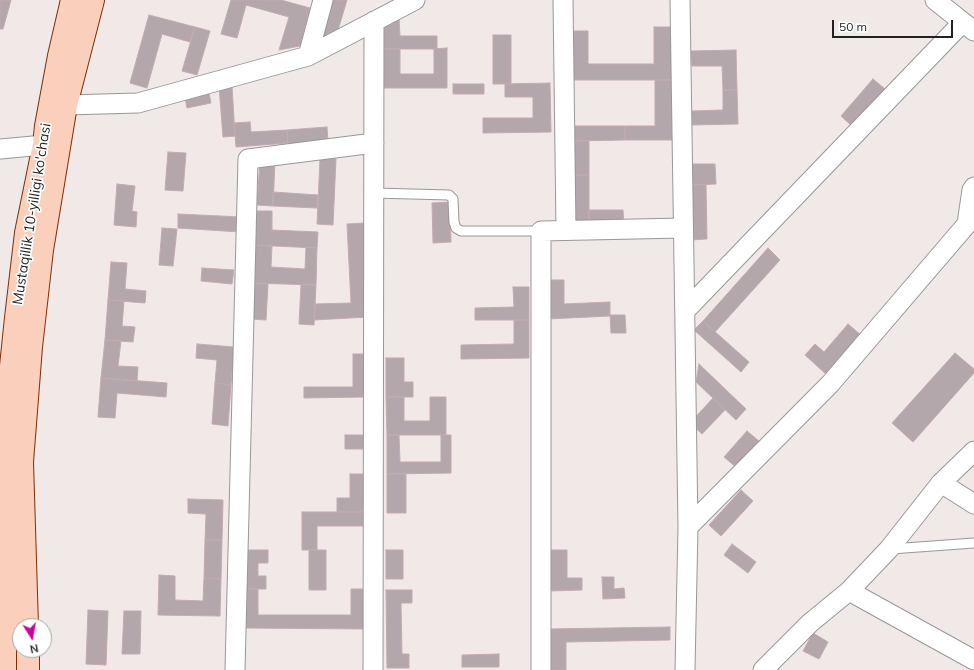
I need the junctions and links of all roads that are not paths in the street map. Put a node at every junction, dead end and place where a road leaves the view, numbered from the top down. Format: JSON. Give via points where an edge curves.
{"nodes":[{"id":1,"x":72,"y":0,"type":"edge"},
{"id":2,"x":93,"y":0,"type":"edge"},
{"id":3,"x":323,"y":0,"type":"edge"},
{"id":4,"x":414,"y":0,"type":"edge"},
{"id":5,"x":563,"y":0,"type":"edge"},
{"id":6,"x":680,"y":0,"type":"edge"},
{"id":7,"x":935,"y":0,"type":"edge"},
{"id":8,"x":374,"y":21,"type":"junction"},
{"id":9,"x":968,"y":26,"type":"edge"},
{"id":10,"x":308,"y":56,"type":"junction"},
{"id":11,"x":66,"y":105,"type":"junction"},
{"id":12,"x":374,"y":143,"type":"junction"},
{"id":13,"x":44,"y":144,"type":"junction"},
{"id":14,"x":0,"y":149,"type":"edge"},
{"id":15,"x":974,"y":187,"type":"edge"},
{"id":16,"x":374,"y":193,"type":"junction"},
{"id":17,"x":683,"y":228,"type":"junction"},
{"id":18,"x":566,"y":230,"type":"junction"},
{"id":19,"x":542,"y":231,"type":"junction"},
{"id":20,"x":685,"y":311,"type":"junction"},
{"id":21,"x":974,"y":450,"type":"edge"},
{"id":22,"x":941,"y":483,"type":"junction"},
{"id":23,"x":974,"y":504,"type":"edge"},
{"id":24,"x":688,"y":527,"type":"junction"},
{"id":25,"x":974,"y":543,"type":"edge"},
{"id":26,"x":889,"y":549,"type":"junction"},
{"id":27,"x":849,"y":591,"type":"junction"},
{"id":28,"x":27,"y":618,"type":"edge"},
{"id":29,"x":28,"y":658,"type":"edge"},
{"id":30,"x":974,"y":660,"type":"edge"},
{"id":31,"x":5,"y":670,"type":"edge"},
{"id":32,"x":28,"y":670,"type":"edge"},
{"id":33,"x":235,"y":670,"type":"edge"},
{"id":34,"x":373,"y":670,"type":"edge"},
{"id":35,"x":541,"y":670,"type":"edge"},
{"id":36,"x":685,"y":670,"type":"edge"},
{"id":37,"x":763,"y":670,"type":"edge"}],
"edges":[{"from":1,"to":13,"type":"main road","name":"Mustaqillik 10-yilligi ko'chasi"},
{"from":2,"to":11,"type":"main road","name":"Mustaqillik 10-yilligi ko'chasi"},
{"from":3,"to":10,"type":"street"},
{"from":4,"to":8,"type":"street"},
{"from":5,"to":18,"type":"street"},
{"from":6,"to":17,"type":"street"},
{"from":7,"to":9,"type":"street"},
{"from":8,"to":10,"type":"street"},
{"from":8,"to":12,"type":"street"},
{"from":9,"to":20,"type":"street"},
{"from":10,"to":11,"type":"street","via":[[138,102]]},
{"from":11,"to":28,"type":"main road","name":"Mustaqillik 10-yilligi ko'chasi","via":[[42,250],[22,462]]},
{"from":12,"to":16,"type":"street"},
{"from":12,"to":33,"type":"street","via":[[248,159]]},
{"from":13,"to":14,"type":"street"},
{"from":13,"to":31,"type":"main road","name":"Mustaqillik 10-yilligi ko'chasi","via":[[26,233],[3,443]]},
{"from":15,"to":24,"type":"street","via":[[967,224],[830,384]]},
{"from":16,"to":19,"type":"lane","via":[[449,195],[453,199],[456,228],[461,231]]},
{"from":16,"to":34,"type":"street"},
{"from":17,"to":18,"type":"street"},
{"from":17,"to":20,"type":"street"},
{"from":18,"to":19,"type":"street"},
{"from":19,"to":35,"type":"street"},
{"from":20,"to":24,"type":"street"},
{"from":21,"to":22,"type":"street"},
{"from":22,"to":23,"type":"street"},
{"from":22,"to":26,"type":"street"},
{"from":24,"to":36,"type":"street"},
{"from":25,"to":26,"type":"lane"},
{"from":26,"to":27,"type":"street"},
{"from":27,"to":30,"type":"street"},
{"from":27,"to":37,"type":"street","via":[[810,623]]},
{"from":29,"to":32,"type":"main road"}]}
